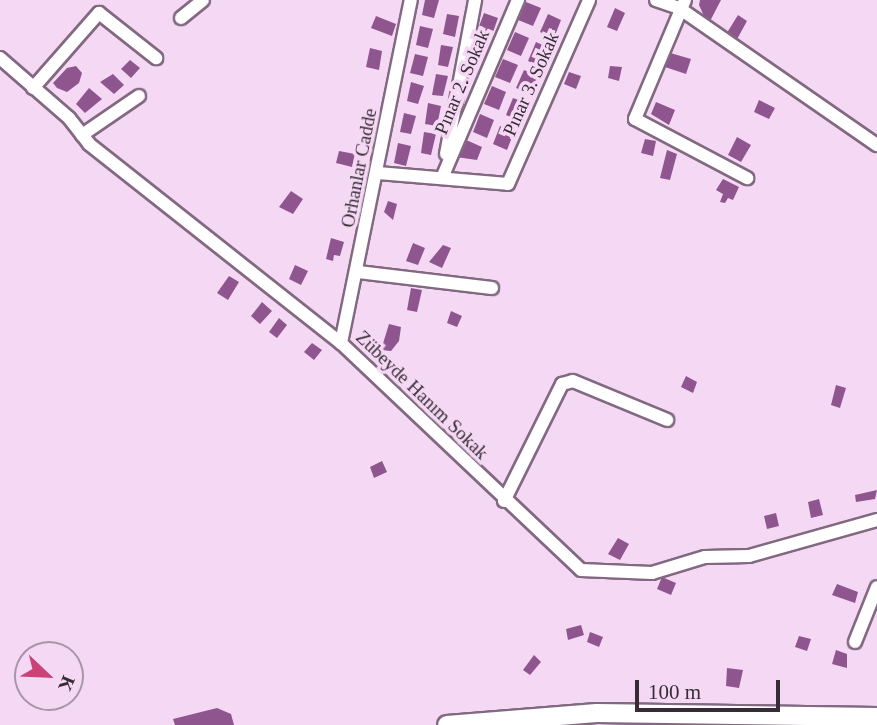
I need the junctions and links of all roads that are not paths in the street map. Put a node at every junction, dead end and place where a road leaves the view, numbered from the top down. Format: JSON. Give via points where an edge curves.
{"nodes":[{"id":1,"x":203,"y":0,"type":"edge"},
{"id":2,"x":411,"y":0,"type":"edge"},
{"id":3,"x":475,"y":0,"type":"edge"},
{"id":4,"x":518,"y":0,"type":"edge"},
{"id":5,"x":589,"y":0,"type":"edge"},
{"id":6,"x":656,"y":0,"type":"edge"},
{"id":7,"x":682,"y":4,"type":"edge"},
{"id":8,"x":181,"y":18,"type":"dead end"},
{"id":9,"x":156,"y":58,"type":"dead end"},
{"id":10,"x":2,"y":63,"type":"edge"},
{"id":11,"x":33,"y":88,"type":"junction"},
{"id":12,"x":139,"y":96,"type":"dead end"},
{"id":13,"x":82,"y":135,"type":"junction"},
{"id":14,"x":877,"y":145,"type":"edge"},
{"id":15,"x":378,"y":173,"type":"junction"},
{"id":16,"x":442,"y":178,"type":"junction"},
{"id":17,"x":747,"y":178,"type":"dead end"},
{"id":18,"x":358,"y":272,"type":"junction"},
{"id":19,"x":492,"y":288,"type":"dead end"},
{"id":20,"x":341,"y":343,"type":"junction"},
{"id":21,"x":667,"y":420,"type":"dead end"},
{"id":22,"x":505,"y":501,"type":"junction"},
{"id":23,"x":877,"y":520,"type":"edge"},
{"id":24,"x":877,"y":587,"type":"edge"},
{"id":25,"x":855,"y":642,"type":"dead end"},
{"id":26,"x":877,"y":718,"type":"edge"},
{"id":27,"x":447,"y":725,"type":"edge"}],
"edges":[{"from":1,"to":8,"type":"street"},
{"from":2,"to":15,"type":"street","name":"Orhanlar Cadde"},
{"from":3,"to":16,"type":"street"},
{"from":4,"to":16,"type":"street","name":"Pınar 2. Sokak"},
{"from":5,"to":16,"type":"street","name":"Pınar 3. Sokak","via":[[508,184]]},
{"from":6,"to":7,"type":"street"},
{"from":7,"to":14,"type":"street"},
{"from":7,"to":17,"type":"street","via":[[635,119]]},
{"from":9,"to":11,"type":"street","via":[[99,13]]},
{"from":10,"to":11,"type":"street","name":"Zübeyde Hanım Sokak"},
{"from":11,"to":13,"type":"street","name":"Zübeyde Hanım Sokak"},
{"from":12,"to":13,"type":"street"},
{"from":13,"to":20,"type":"street","name":"Zübeyde Hanım Sokak","via":[[180,219]]},
{"from":15,"to":16,"type":"street"},
{"from":15,"to":18,"type":"street","name":"Orhanlar Cadde"},
{"from":18,"to":19,"type":"street"},
{"from":18,"to":20,"type":"street","name":"Orhanlar Cadde"},
{"from":20,"to":22,"type":"street","name":"Zübeyde Hanım Sokak"},
{"from":21,"to":22,"type":"street","via":[[573,381],[562,384]]},
{"from":22,"to":23,"type":"street","name":"Zübeyde Hanım Sokak","via":[[581,570],[652,573],[705,557],[750,556]]},
{"from":24,"to":25,"type":"street"},
{"from":26,"to":27,"type":"highway","via":[[597,713]]}]}
